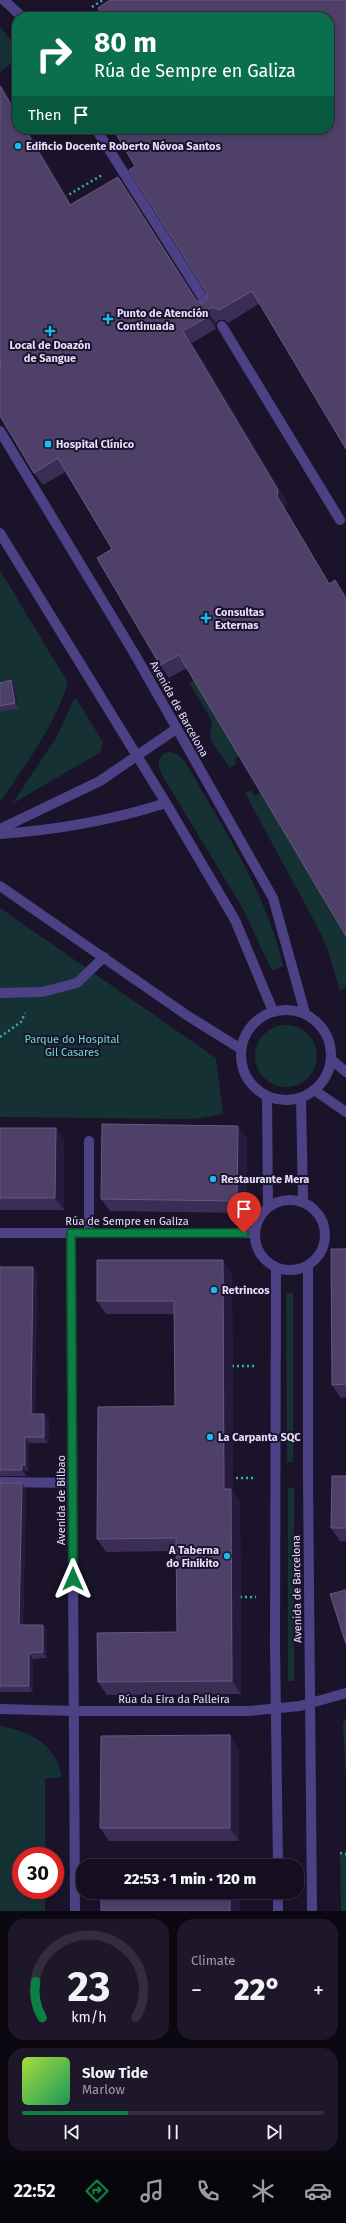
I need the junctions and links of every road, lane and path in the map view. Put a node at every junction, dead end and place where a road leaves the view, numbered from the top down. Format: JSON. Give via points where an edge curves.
{"nodes":[{"id":1,"x":4,"y":0,"type":"edge"},
{"id":2,"x":103,"y":0,"type":"edge"},
{"id":3,"x":92,"y":7,"type":"dead end"},
{"id":4,"x":17,"y":12,"type":"edge"},
{"id":5,"x":99,"y":134,"type":"edge"},
{"id":6,"x":118,"y":165,"type":"junction"},
{"id":7,"x":59,"y":201,"type":"edge"},
{"id":8,"x":210,"y":309,"type":"edge"},
{"id":9,"x":222,"y":326,"type":"edge"},
{"id":10,"x":0,"y":431,"type":"edge"},
{"id":11,"x":340,"y":520,"type":"dead end"},
{"id":12,"x":0,"y":533,"type":"edge"},
{"id":13,"x":176,"y":729,"type":"junction"},
{"id":14,"x":136,"y":756,"type":"junction"},
{"id":15,"x":166,"y":803,"type":"junction"},
{"id":16,"x":0,"y":829,"type":"edge"},
{"id":17,"x":0,"y":834,"type":"edge"},
{"id":18,"x":0,"y":886,"type":"edge"},
{"id":19,"x":104,"y":957,"type":"junction"},
{"id":20,"x":0,"y":993,"type":"edge"},
{"id":21,"x":273,"y":1011,"type":"junction"},
{"id":22,"x":306,"y":1013,"type":"junction"},
{"id":23,"x":21,"y":1022,"type":"dead end"},
{"id":24,"x":0,"y":1037,"type":"edge"},
{"id":25,"x":241,"y":1049,"type":"junction"},
{"id":26,"x":331,"y":1059,"type":"junction"},
{"id":27,"x":346,"y":1072,"type":"edge"},
{"id":28,"x":314,"y":1090,"type":"junction"},
{"id":29,"x":267,"y":1096,"type":"junction"},
{"id":30,"x":301,"y":1098,"type":"junction"},
{"id":31,"x":346,"y":1112,"type":"edge"},
{"id":32,"x":89,"y":1141,"type":"dead end"},
{"id":33,"x":303,"y":1201,"type":"junction"},
{"id":34,"x":268,"y":1207,"type":"junction"},
{"id":35,"x":0,"y":1233,"type":"edge"},
{"id":36,"x":71,"y":1233,"type":"junction"},
{"id":37,"x":89,"y":1233,"type":"junction"},
{"id":38,"x":255,"y":1233,"type":"junction"},
{"id":39,"x":308,"y":1266,"type":"junction"},
{"id":40,"x":276,"y":1268,"type":"junction"},
{"id":41,"x":232,"y":1366,"type":"dead end"},
{"id":42,"x":257,"y":1366,"type":"dead end"},
{"id":43,"x":226,"y":1478,"type":"dead end"},
{"id":44,"x":257,"y":1478,"type":"dead end"},
{"id":45,"x":0,"y":1482,"type":"edge"},
{"id":46,"x":73,"y":1483,"type":"junction"},
{"id":47,"x":240,"y":1597,"type":"dead end"},
{"id":48,"x":258,"y":1597,"type":"dead end"},
{"id":49,"x":346,"y":1692,"type":"edge"},
{"id":50,"x":310,"y":1704,"type":"junction"},
{"id":51,"x":0,"y":1709,"type":"edge"},
{"id":52,"x":276,"y":1709,"type":"junction"},
{"id":53,"x":74,"y":1711,"type":"junction"},
{"id":54,"x":340,"y":1853,"type":"dead end"},
{"id":55,"x":346,"y":1854,"type":"edge"},
{"id":56,"x":278,"y":1859,"type":"edge"},
{"id":57,"x":278,"y":1899,"type":"edge"},
{"id":58,"x":75,"y":1911,"type":"edge"},
{"id":59,"x":278,"y":1911,"type":"edge"},
{"id":60,"x":312,"y":1911,"type":"edge"}],
"edges":[{"from":1,"to":4,"type":"street"},
{"from":2,"to":3,"type":"path"},
{"from":5,"to":6,"type":"street"},
{"from":6,"to":7,"type":"path"},
{"from":6,"to":8,"type":"street"},
{"from":9,"to":11,"type":"street"},
{"from":10,"to":13,"type":"street","name":"Avenida de Barcelona","via":[[130,646]]},
{"from":12,"to":14,"type":"street"},
{"from":13,"to":14,"type":"street"},
{"from":13,"to":22,"type":"street","name":"Avenida de Barcelona","via":[[273,898]]},
{"from":14,"to":15,"type":"street"},
{"from":14,"to":16,"type":"street","via":[[100,781]]},
{"from":15,"to":17,"type":"street","via":[[47,830]]},
{"from":15,"to":21,"type":"street","via":[[235,920]]},
{"from":18,"to":19,"type":"street"},
{"from":19,"to":20,"type":"street","via":[[77,983],[42,992]]},
{"from":19,"to":25,"type":"street","via":[[188,1016]]},
{"from":21,"to":22,"type":"street","via":[[290,1010]]},
{"from":21,"to":25,"type":"street","via":[[252,1025]]},
{"from":22,"to":26,"type":"street","via":[[326,1032]]},
{"from":23,"to":24,"type":"path"},
{"from":25,"to":29,"type":"street","via":[[246,1076],[255,1088]]},
{"from":26,"to":27,"type":"street"},
{"from":26,"to":28,"type":"street","via":[[329,1070]]},
{"from":28,"to":30,"type":"street"},
{"from":28,"to":31,"type":"street"},
{"from":29,"to":30,"type":"street","via":[[278,1100]]},
{"from":29,"to":34,"type":"street"},
{"from":30,"to":33,"type":"street"},
{"from":32,"to":37,"type":"street"},
{"from":33,"to":34,"type":"street","via":[[285,1199]]},
{"from":33,"to":39,"type":"street","via":[[313,1207],[326,1226],[323,1249],[317,1259]]},
{"from":34,"to":38,"type":"street","via":[[257,1223]]},
{"from":35,"to":36,"type":"street","name":"Rúa de Sempre en Galiza"},
{"from":36,"to":37,"type":"street","name":"Rúa de Sempre en Galiza"},
{"from":36,"to":46,"type":"street","name":"Avenida de Bilbao"},
{"from":37,"to":38,"type":"street","name":"Rúa de Sempre en Galiza"},
{"from":38,"to":40,"type":"street","via":[[255,1242],[260,1254]]},
{"from":39,"to":40,"type":"street","via":[[298,1270]]},
{"from":39,"to":50,"type":"street","name":"Avenida de Barcelona"},
{"from":40,"to":52,"type":"street","name":"Avenida de Barcelona"},
{"from":41,"to":42,"type":"path"},
{"from":43,"to":44,"type":"path"},
{"from":45,"to":46,"type":"street"},
{"from":46,"to":53,"type":"street","name":"Avenida de Bilbao"},
{"from":47,"to":48,"type":"path"},
{"from":49,"to":50,"type":"street","name":"Rúa da Eira da Palleira"},
{"from":50,"to":52,"type":"street","name":"Rúa da Eira da Palleira"},
{"from":50,"to":60,"type":"street","name":"Avenida de Barcelona"},
{"from":51,"to":53,"type":"street","name":"Rúa da Eira da Palleira"},
{"from":52,"to":53,"type":"street","name":"Rúa da Eira da Palleira"},
{"from":52,"to":56,"type":"street","name":"Avenida de Barcelona"},
{"from":53,"to":58,"type":"street","name":"Avenida de Bilbao"},
{"from":54,"to":55,"type":"path"},
{"from":57,"to":59,"type":"street"}]}
